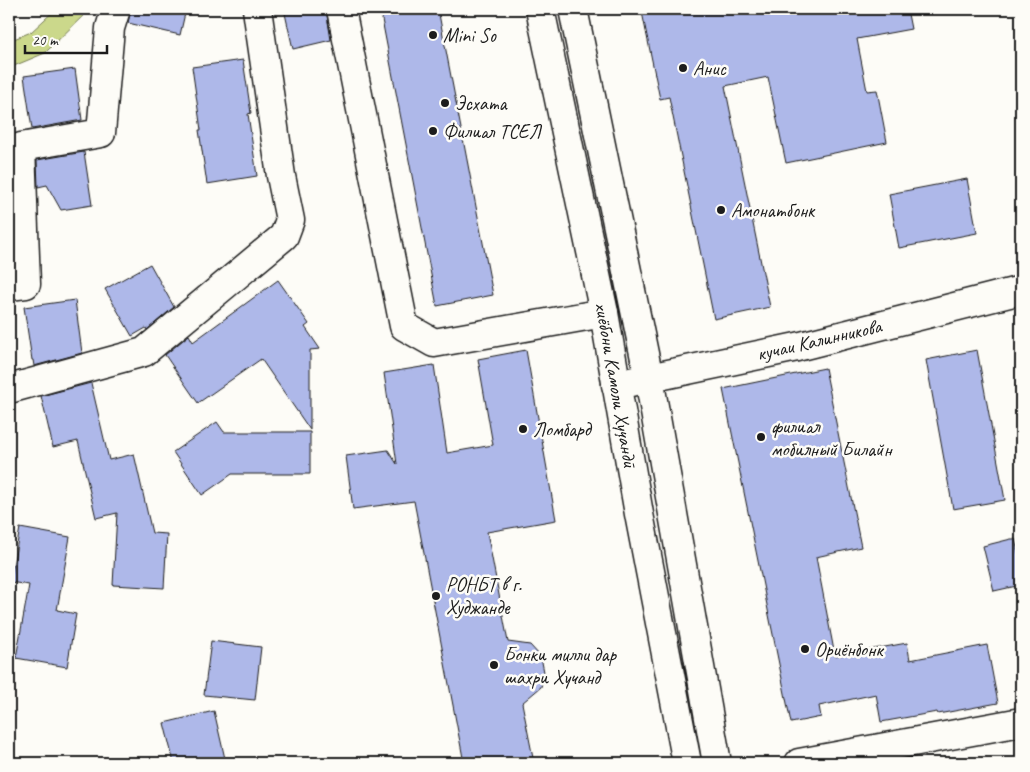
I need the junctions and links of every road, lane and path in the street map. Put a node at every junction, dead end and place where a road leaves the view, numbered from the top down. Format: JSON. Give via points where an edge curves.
{"nodes":[{"id":1,"x":116,"y":9,"type":"edge"},
{"id":2,"x":257,"y":9,"type":"edge"},
{"id":3,"x":341,"y":9,"type":"edge"},
{"id":4,"x":540,"y":9,"type":"edge"},
{"id":5,"x":573,"y":9,"type":"edge"},
{"id":6,"x":9,"y":286,"type":"edge"},
{"id":7,"x":1021,"y":290,"type":"edge"},
{"id":8,"x":604,"y":314,"type":"junction"},
{"id":9,"x":649,"y":378,"type":"junction"},
{"id":10,"x":616,"y":385,"type":"junction"},
{"id":11,"x":9,"y":389,"type":"edge"},
{"id":12,"x":1021,"y":722,"type":"edge"},
{"id":13,"x":687,"y":763,"type":"edge"},
{"id":14,"x":717,"y":763,"type":"edge"},
{"id":15,"x":800,"y":763,"type":"edge"}],
"edges":[{"from":1,"to":6,"type":"street","via":[[110,28],[101,134],[21,147],[26,284]]},
{"from":2,"to":11,"type":"street","via":[[290,220],[284,236],[144,352]]},
{"from":3,"to":8,"type":"street","via":[[404,326],[434,343]]},
{"from":4,"to":8,"type":"street","name":"хиёбони Камоли Хуҷандӣ"},
{"from":5,"to":9,"type":"street","name":"хиёбони Камоли Хуҷандӣ"},
{"from":7,"to":9,"type":"street","name":"кучаи Калинникова","via":[[797,347]]},
{"from":8,"to":10,"type":"street","name":"хиёбони Камоли Хуҷандӣ"},
{"from":9,"to":10,"type":"street","name":"кучаи Калинникова"},
{"from":9,"to":14,"type":"street","name":"хиёбони Камоли Хуҷандӣ"},
{"from":10,"to":13,"type":"street","name":"хиёбони Камоли Хуҷандӣ"},
{"from":12,"to":15,"type":"street"}]}
